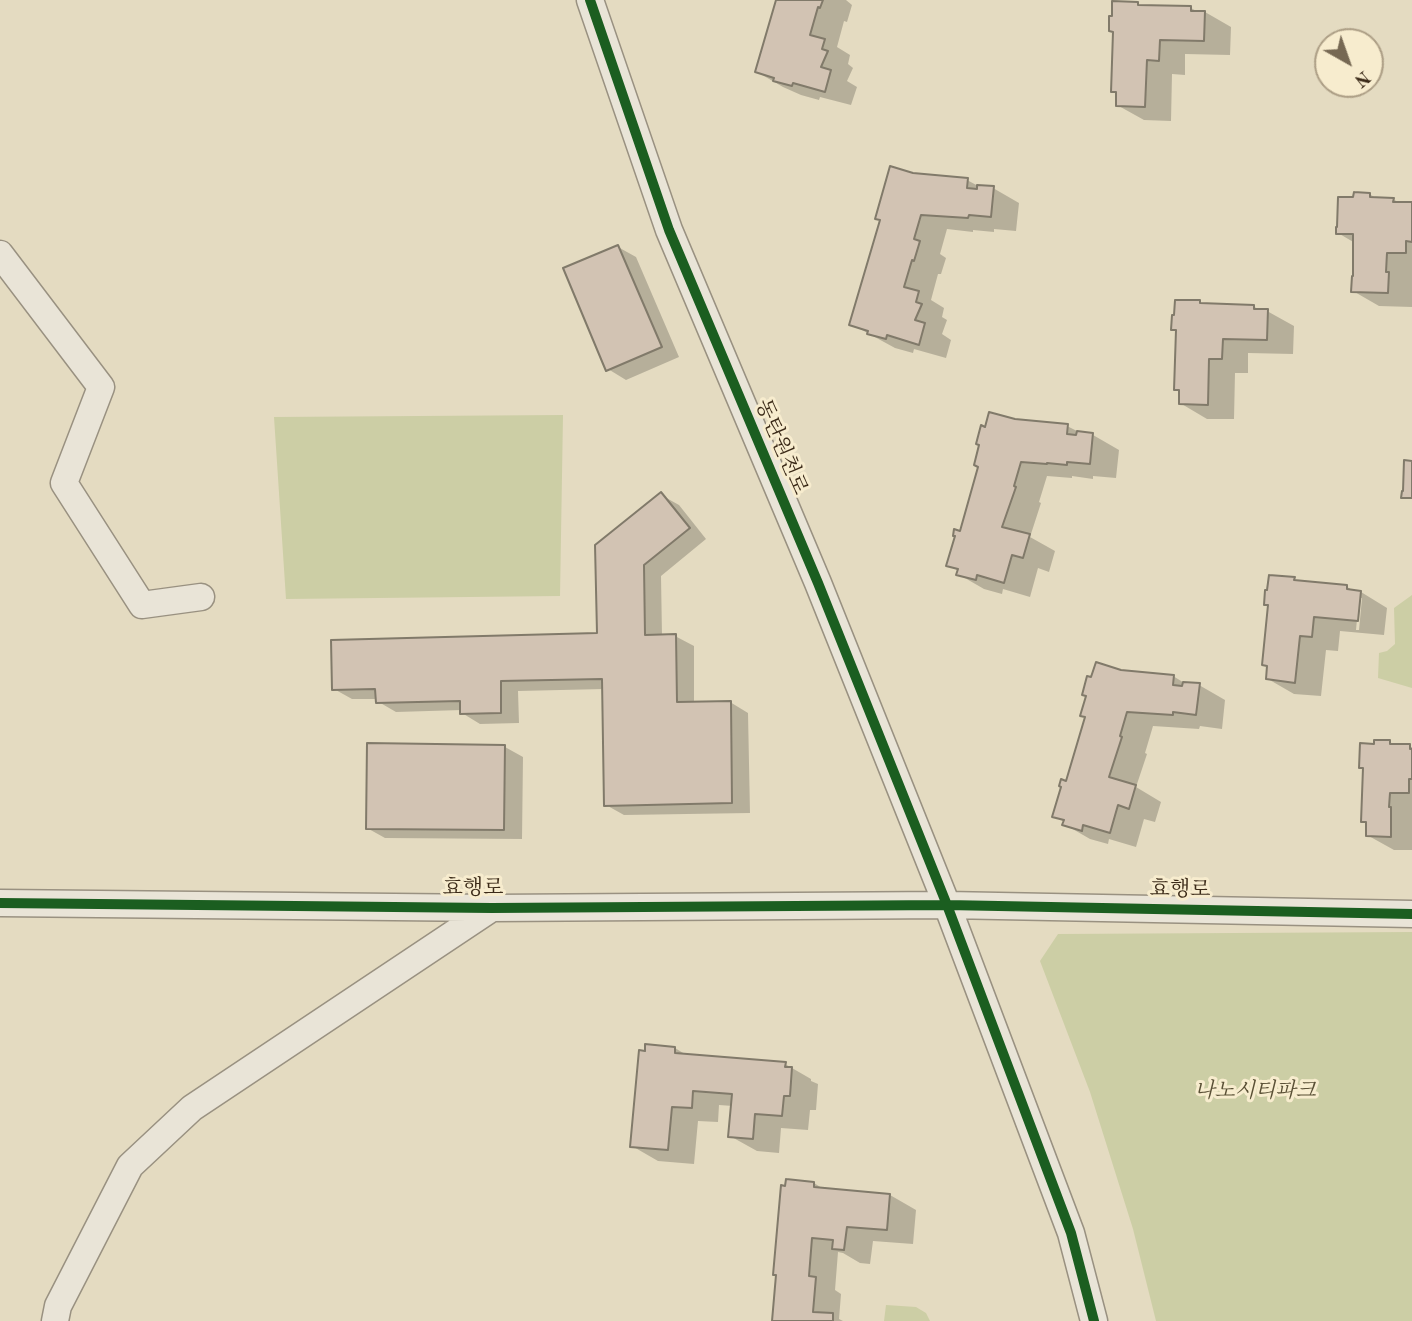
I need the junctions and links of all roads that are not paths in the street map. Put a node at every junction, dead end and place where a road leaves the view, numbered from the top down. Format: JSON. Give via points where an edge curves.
{"nodes":[{"id":1,"x":590,"y":0,"type":"edge"},
{"id":2,"x":0,"y":254,"type":"edge"},
{"id":3,"x":201,"y":597,"type":"dead end"},
{"id":4,"x":0,"y":904,"type":"edge"},
{"id":5,"x":947,"y":905,"type":"junction"},
{"id":6,"x":492,"y":908,"type":"junction"},
{"id":7,"x":1412,"y":914,"type":"edge"},
{"id":8,"x":55,"y":1321,"type":"edge"},
{"id":9,"x":1094,"y":1321,"type":"edge"}],
"edges":[{"from":1,"to":5,"type":"street","name":"동탄원천로","via":[[669,230]]},
{"from":2,"to":3,"type":"street","via":[[101,387],[64,483],[142,605]]},
{"from":4,"to":6,"type":"street","name":"효행로"},
{"from":5,"to":6,"type":"street","name":"효행로"},
{"from":5,"to":7,"type":"street","name":"효행로"},
{"from":5,"to":9,"type":"street","via":[[1071,1233]]},
{"from":6,"to":8,"type":"street","via":[[192,1108],[130,1166],[58,1306]]}]}
